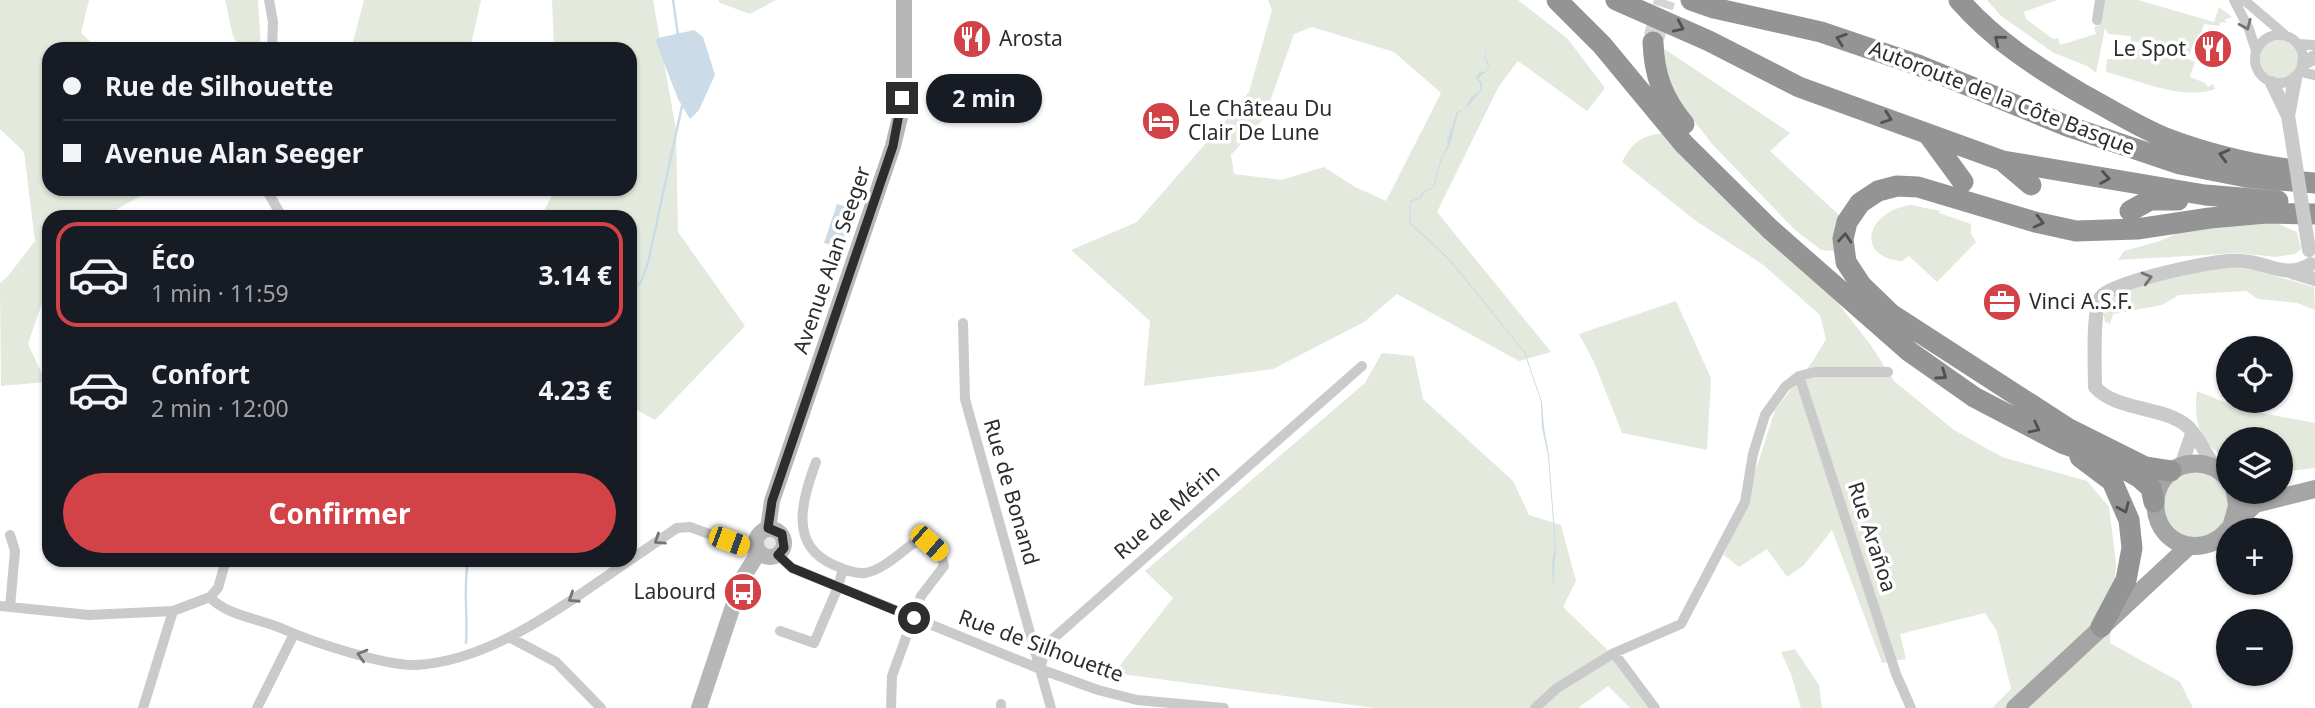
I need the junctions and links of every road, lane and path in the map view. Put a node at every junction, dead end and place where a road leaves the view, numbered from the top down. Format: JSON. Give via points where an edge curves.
{"nodes":[{"id":1,"x":269,"y":0,"type":"edge"},
{"id":2,"x":904,"y":0,"type":"edge"},
{"id":3,"x":1557,"y":0,"type":"edge"},
{"id":4,"x":1616,"y":0,"type":"edge"},
{"id":5,"x":1691,"y":0,"type":"edge"},
{"id":6,"x":1959,"y":0,"type":"edge"},
{"id":7,"x":2100,"y":0,"type":"edge"},
{"id":8,"x":2234,"y":0,"type":"edge"},
{"id":9,"x":2244,"y":0,"type":"edge"},
{"id":10,"x":2097,"y":20,"type":"dead end"},
{"id":11,"x":2285,"y":36,"type":"junction"},
{"id":12,"x":272,"y":42,"type":"edge"},
{"id":13,"x":2298,"y":44,"type":"junction"},
{"id":14,"x":2315,"y":44,"type":"edge"},
{"id":15,"x":2256,"y":51,"type":"junction"},
{"id":16,"x":2304,"y":68,"type":"edge"},
{"id":17,"x":2315,"y":75,"type":"edge"},
{"id":18,"x":2272,"y":83,"type":"junction"},
{"id":19,"x":2288,"y":116,"type":"junction"},
{"id":20,"x":1928,"y":134,"type":"junction"},
{"id":21,"x":1702,"y":160,"type":"junction"},
{"id":22,"x":2003,"y":161,"type":"junction"},
{"id":23,"x":2315,"y":173,"type":"edge"},
{"id":24,"x":1963,"y":182,"type":"dead end"},
{"id":25,"x":2315,"y":183,"type":"edge"},
{"id":26,"x":2031,"y":185,"type":"dead end"},
{"id":27,"x":2205,"y":195,"type":"junction"},
{"id":28,"x":2315,"y":203,"type":"edge"},
{"id":29,"x":2130,"y":211,"type":"dead end"},
{"id":30,"x":2315,"y":214,"type":"edge"},
{"id":31,"x":2312,"y":261,"type":"edge"},
{"id":32,"x":2292,"y":272,"type":"junction"},
{"id":33,"x":2315,"y":279,"type":"edge"},
{"id":34,"x":1891,"y":314,"type":"junction"},
{"id":35,"x":964,"y":323,"type":"dead end"},
{"id":36,"x":1362,"y":366,"type":"dead end"},
{"id":37,"x":1888,"y":372,"type":"dead end"},
{"id":38,"x":1799,"y":376,"type":"junction"},
{"id":39,"x":2192,"y":434,"type":"junction"},
{"id":40,"x":2062,"y":443,"type":"junction"},
{"id":41,"x":816,"y":462,"type":"dead end"},
{"id":42,"x":2216,"y":467,"type":"edge"},
{"id":43,"x":2176,"y":469,"type":"junction"},
{"id":44,"x":2216,"y":471,"type":"edge"},
{"id":45,"x":2315,"y":482,"type":"edge"},
{"id":46,"x":2293,"y":486,"type":"edge"},
{"id":47,"x":2315,"y":489,"type":"edge"},
{"id":48,"x":2154,"y":502,"type":"junction"},
{"id":49,"x":2240,"y":518,"type":"edge"},
{"id":50,"x":768,"y":528,"type":"junction"},
{"id":51,"x":2162,"y":530,"type":"junction"},
{"id":52,"x":10,"y":535,"type":"dead end"},
{"id":53,"x":2216,"y":540,"type":"edge"},
{"id":54,"x":2189,"y":546,"type":"junction"},
{"id":55,"x":757,"y":549,"type":"junction"},
{"id":56,"x":637,"y":555,"type":"edge"},
{"id":57,"x":778,"y":555,"type":"junction"},
{"id":58,"x":224,"y":567,"type":"edge"},
{"id":59,"x":619,"y":567,"type":"edge"},
{"id":60,"x":843,"y":569,"type":"junction"},
{"id":61,"x":2155,"y":578,"type":"junction"},
{"id":62,"x":838,"y":587,"type":"junction"},
{"id":63,"x":210,"y":597,"type":"junction"},
{"id":64,"x":5,"y":607,"type":"edge"},
{"id":65,"x":173,"y":611,"type":"junction"},
{"id":66,"x":914,"y":618,"type":"junction"},
{"id":67,"x":2101,"y":627,"type":"junction"},
{"id":68,"x":780,"y":631,"type":"dead end"},
{"id":69,"x":294,"y":634,"type":"junction"},
{"id":70,"x":509,"y":638,"type":"junction"},
{"id":71,"x":1615,"y":653,"type":"junction"},
{"id":72,"x":1040,"y":669,"type":"junction"},
{"id":73,"x":143,"y":708,"type":"edge"},
{"id":74,"x":257,"y":708,"type":"edge"},
{"id":75,"x":601,"y":708,"type":"edge"},
{"id":76,"x":699,"y":708,"type":"edge"},
{"id":77,"x":891,"y":708,"type":"edge"},
{"id":78,"x":1051,"y":708,"type":"edge"},
{"id":79,"x":1224,"y":708,"type":"edge"},
{"id":80,"x":1535,"y":708,"type":"edge"},
{"id":81,"x":1655,"y":708,"type":"edge"},
{"id":82,"x":1911,"y":708,"type":"edge"},
{"id":83,"x":2015,"y":708,"type":"edge"}],
"edges":[{"from":1,"to":12,"type":"street"},
{"from":2,"to":50,"type":"main road","name":"Avenue Alan Seeger","via":[[902,103],[893,146],[772,501]]},
{"from":3,"to":21,"type":"highway"},
{"from":4,"to":20,"type":"highway","name":"Autoroute de la Côte Basque","one_way":true,"via":[[1799,87]]},
{"from":25,"to":5,"type":"highway","name":"Autoroute de la Côte Basque","one_way":true,"via":[[2246,177],[2180,164],[1833,36]]},
{"from":23,"to":6,"type":"highway","one_way":true,"via":[[2221,155],[2162,136],[2026,60]]},
{"from":7,"to":10,"type":"street"},
{"from":8,"to":15,"type":"street","one_way":true},
{"from":9,"to":11,"type":"street"},
{"from":11,"to":13,"type":"street"},
{"from":11,"to":15,"type":"street","via":[[2268,38]]},
{"from":13,"to":14,"type":"street"},
{"from":13,"to":16,"type":"street"},
{"from":15,"to":18,"type":"street","via":[[2258,71]]},
{"from":16,"to":17,"type":"street"},
{"from":16,"to":18,"type":"street","via":[[2284,84]]},
{"from":16,"to":19,"type":"street"},
{"from":18,"to":19,"type":"street"},
{"from":19,"to":31,"type":"street","bridge":true},
{"from":20,"to":22,"type":"highway","name":"Autoroute de la Côte Basque"},
{"from":20,"to":24,"type":"highway"},
{"from":21,"to":34,"type":"highway","via":[[1653,90],[1646,65],[1648,41],[1660,89],[1705,148],[1800,244]]},
{"from":21,"to":40,"type":"highway","one_way":true,"via":[[1770,229],[1910,352],[1974,397]]},
{"from":22,"to":26,"type":"highway"},
{"from":22,"to":27,"type":"highway","name":"Autoroute de la Côte Basque","one_way":true},
{"from":27,"to":28,"type":"highway","name":"Autoroute de la Côte Basque"},
{"from":27,"to":29,"type":"highway","via":[[2188,201],[2150,200]]},
{"from":34,"to":30,"type":"highway","one_way":true,"via":[[1861,285],[1846,262],[1843,239],[1860,202],[1897,186],[1918,187],[2076,231],[2137,229],[2266,212]]},
{"from":31,"to":32,"type":"street"},
{"from":32,"to":33,"type":"street"},
{"from":39,"to":32,"type":"street","one_way":true,"via":[[2175,420],[2114,400],[2095,387],[2096,312],[2101,297],[2112,288],[2228,261]]},
{"from":34,"to":43,"type":"highway","via":[[2069,429],[2145,467]]},
{"from":35,"to":72,"type":"street","name":"Rue de Bonand","via":[[965,399]]},
{"from":36,"to":72,"type":"street","name":"Rue de Mérin","via":[[1047,644]]},
{"from":37,"to":38,"type":"street"},
{"from":38,"to":71,"type":"street","via":[[1765,415],[1752,454],[1745,502],[1681,624]]},
{"from":38,"to":82,"type":"street","name":"Rue Arañoa"},
{"from":39,"to":42,"type":"street"},
{"from":39,"to":43,"type":"street"},
{"from":40,"to":48,"type":"highway","via":[[2107,459],[2140,478],[2151,488]]},
{"from":40,"to":67,"type":"highway","one_way":true,"via":[[2112,481],[2129,520],[2132,548],[2126,580]]},
{"from":41,"to":60,"type":"street","via":[[803,499],[802,522],[808,544],[826,562]]},
{"from":43,"to":44,"type":"main road","via":[[2202,464]]},
{"from":43,"to":48,"type":"main road","via":[[2157,490]]},
{"from":45,"to":46,"type":"main road"},
{"from":47,"to":49,"type":"main road","via":[[2255,504]]},
{"from":48,"to":51,"type":"main road"},
{"from":50,"to":55,"type":"main road","via":[[757,536]]},
{"from":50,"to":57,"type":"main road","via":[[778,530],[784,538]]},
{"from":51,"to":54,"type":"main road"},
{"from":51,"to":61,"type":"main road"},
{"from":52,"to":64,"type":"street","via":[[15,551]]},
{"from":53,"to":54,"type":"main road"},
{"from":54,"to":61,"type":"main road"},
{"from":55,"to":56,"type":"street","one_way":true,"via":[[690,527],[677,528]]},
{"from":55,"to":57,"type":"main road","via":[[765,556]]},
{"from":55,"to":76,"type":"main road","via":[[742,579]]},
{"from":57,"to":62,"type":"street","name":"Rue de Silhouette","via":[[792,568]]},
{"from":58,"to":63,"type":"street"},
{"from":59,"to":70,"type":"street","one_way":true},
{"from":60,"to":62,"type":"street"},
{"from":60,"to":66,"type":"street","via":[[866,573],[915,542],[929,543],[942,554],[944,566],[921,596]]},
{"from":61,"to":67,"type":"main road"},
{"from":62,"to":66,"type":"street","name":"Rue de Silhouette"},
{"from":62,"to":68,"type":"street","via":[[814,643]]},
{"from":63,"to":65,"type":"street"},
{"from":63,"to":69,"type":"street","via":[[221,607]]},
{"from":64,"to":65,"type":"street","via":[[89,615]]},
{"from":65,"to":73,"type":"street"},
{"from":66,"to":72,"type":"street","name":"Rue de Silhouette"},
{"from":66,"to":77,"type":"street","via":[[892,676]]},
{"from":67,"to":83,"type":"main road"},
{"from":70,"to":69,"type":"street","one_way":true,"via":[[448,660],[415,665],[386,662]]},
{"from":69,"to":74,"type":"street"},
{"from":70,"to":75,"type":"street","via":[[556,662]]},
{"from":71,"to":80,"type":"street","via":[[1557,688]]},
{"from":71,"to":81,"type":"street"},
{"from":72,"to":78,"type":"street"},
{"from":72,"to":79,"type":"street","name":"Rue de Silhouette","via":[[1138,700]]}]}
